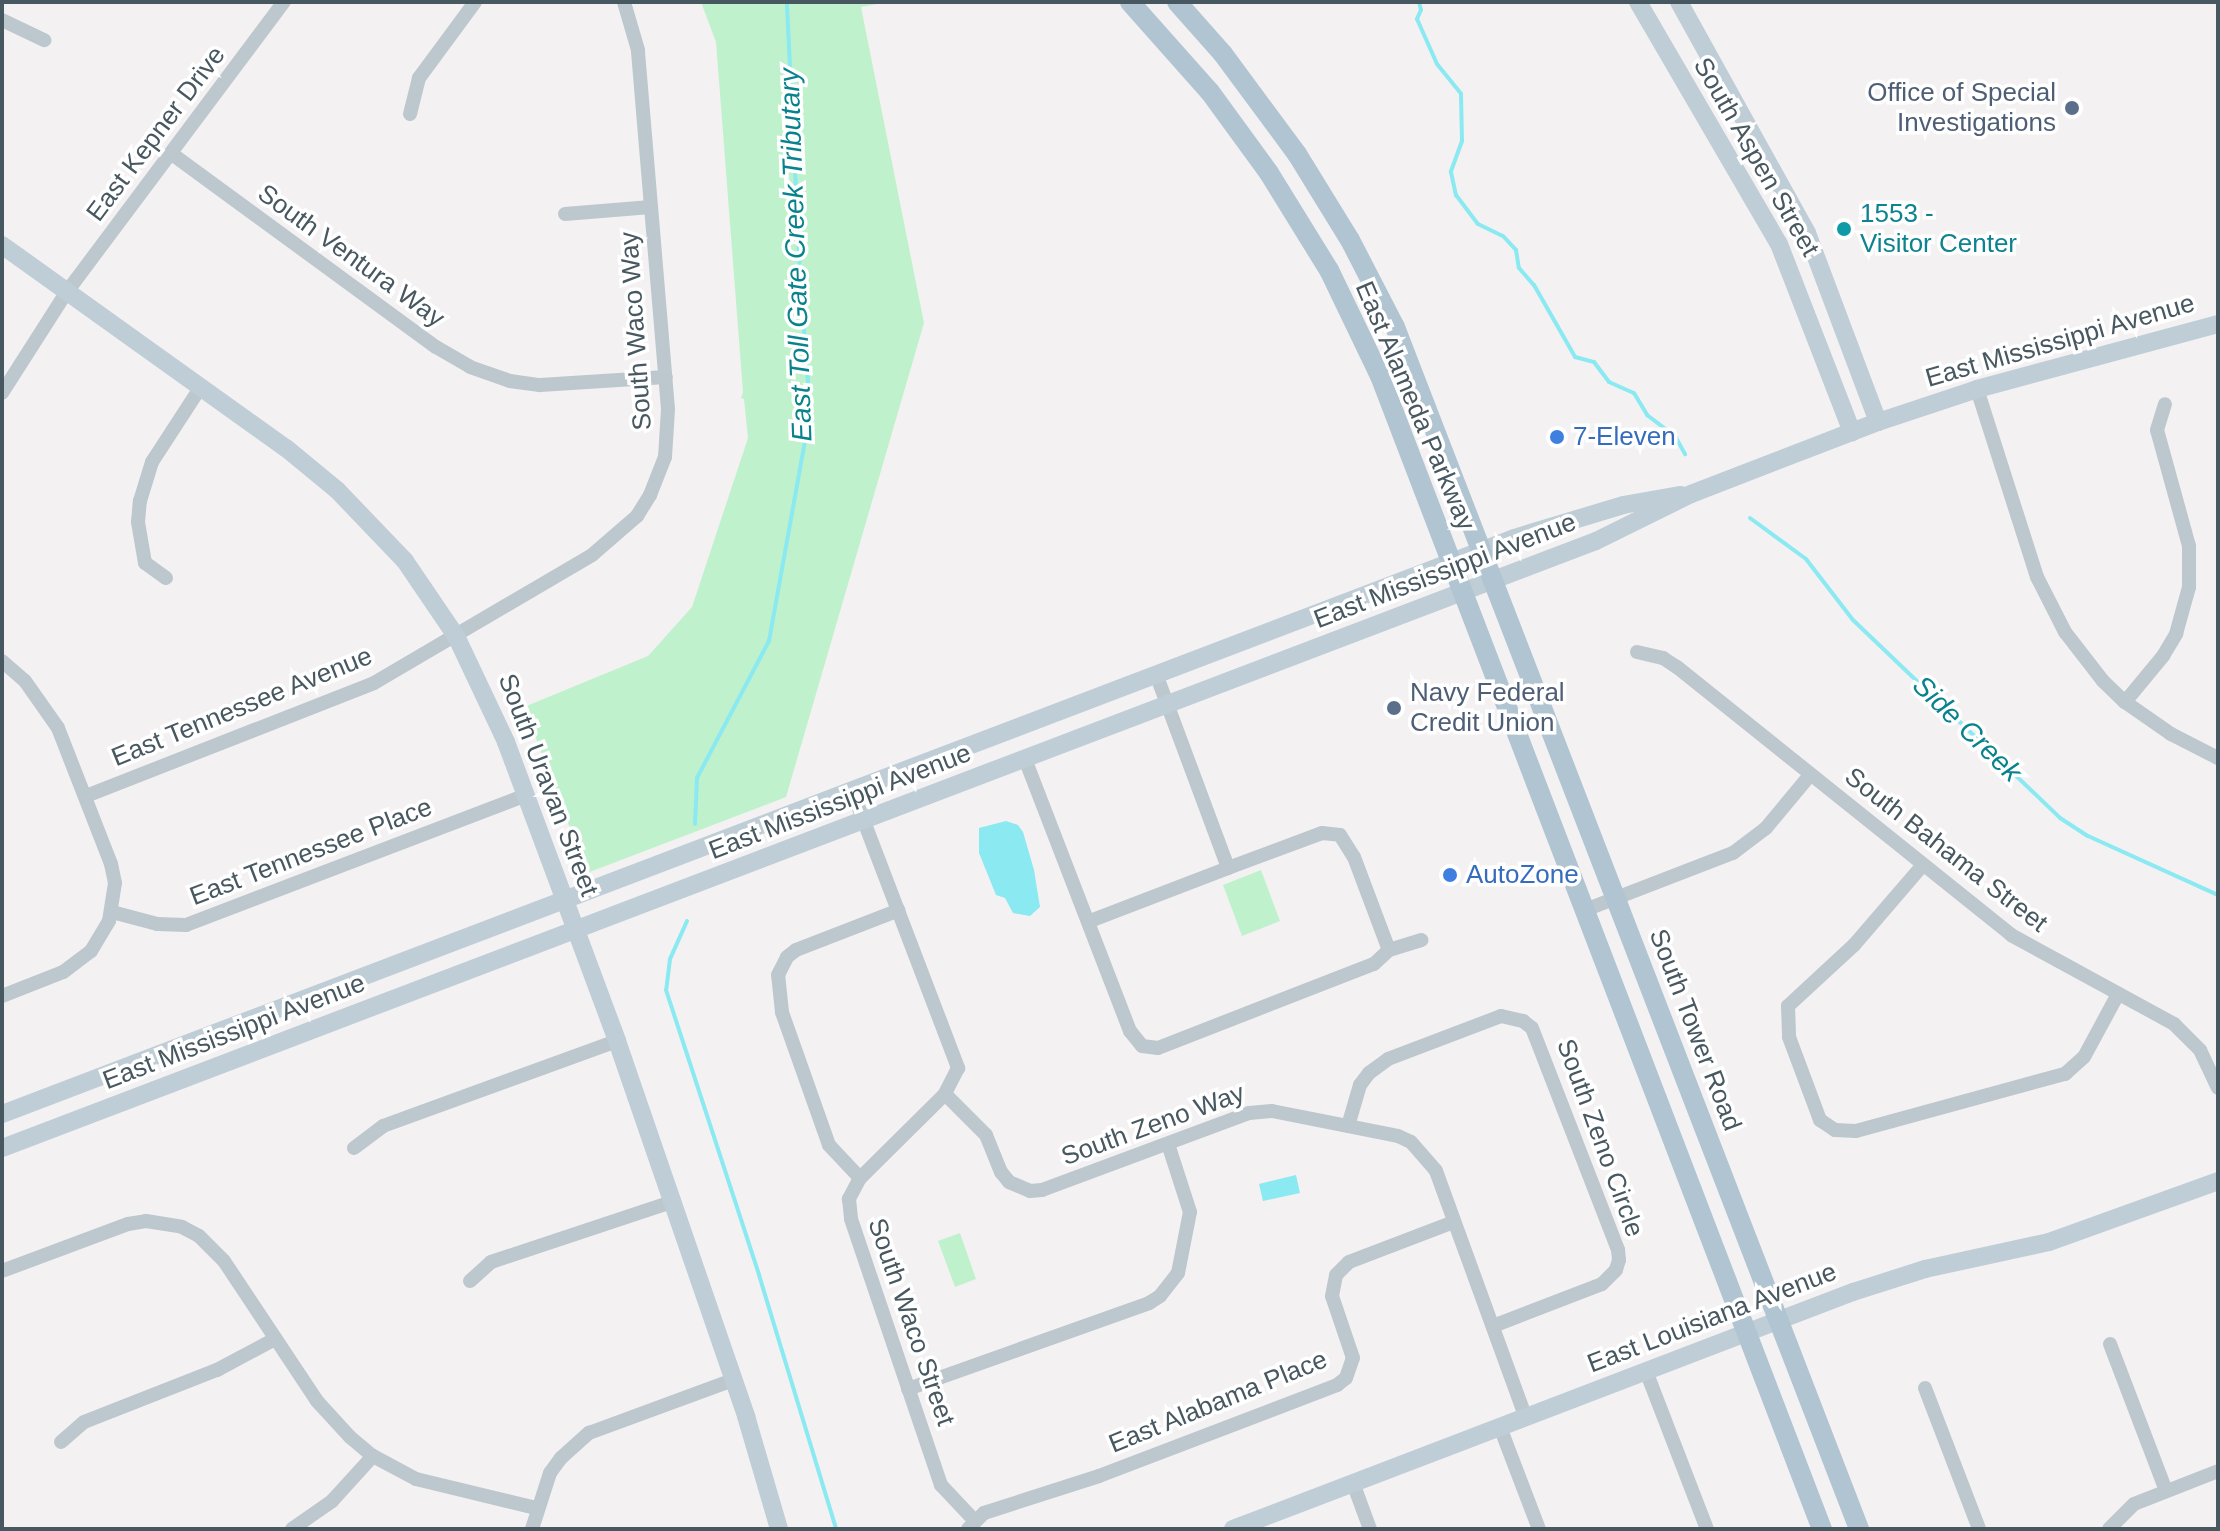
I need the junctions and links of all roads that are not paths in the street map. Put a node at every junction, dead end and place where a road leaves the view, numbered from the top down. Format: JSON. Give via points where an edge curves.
{"nodes":[{"id":1,"x":284,"y":2,"type":"edge"},
{"id":2,"x":475,"y":2,"type":"edge"},
{"id":3,"x":624,"y":2,"type":"edge"},
{"id":4,"x":1130,"y":2,"type":"edge"},
{"id":5,"x":1177,"y":2,"type":"edge"},
{"id":6,"x":1638,"y":2,"type":"edge"},
{"id":7,"x":1679,"y":2,"type":"edge"},
{"id":8,"x":2,"y":20,"type":"edge"},
{"id":9,"x":44,"y":40,"type":"dead end"},
{"id":10,"x":410,"y":114,"type":"dead end"},
{"id":11,"x":1757,"y":138,"type":"junction"},
{"id":12,"x":172,"y":154,"type":"junction"},
{"id":13,"x":1726,"y":156,"type":"junction"},
{"id":14,"x":1779,"y":179,"type":"junction"},
{"id":15,"x":1750,"y":195,"type":"junction"},
{"id":16,"x":651,"y":207,"type":"junction"},
{"id":17,"x":565,"y":214,"type":"dead end"},
{"id":18,"x":1307,"y":234,"type":"junction"},
{"id":19,"x":2,"y":245,"type":"edge"},
{"id":20,"x":66,"y":293,"type":"junction"},
{"id":21,"x":2218,"y":324,"type":"edge"},
{"id":22,"x":1395,"y":327,"type":"junction"},
{"id":23,"x":666,"y":377,"type":"junction"},
{"id":24,"x":510,"y":381,"type":"junction"},
{"id":25,"x":200,"y":388,"type":"junction"},
{"id":26,"x":1977,"y":389,"type":"junction"},
{"id":27,"x":2,"y":393,"type":"edge"},
{"id":28,"x":506,"y":396,"type":"dead end"},
{"id":29,"x":2165,"y":404,"type":"dead end"},
{"id":30,"x":1878,"y":422,"type":"junction"},
{"id":31,"x":1852,"y":432,"type":"junction"},
{"id":32,"x":1691,"y":494,"type":"junction"},
{"id":33,"x":1483,"y":550,"type":"junction"},
{"id":34,"x":1452,"y":562,"type":"junction"},
{"id":35,"x":166,"y":578,"type":"dead end"},
{"id":36,"x":1494,"y":580,"type":"junction"},
{"id":37,"x":1463,"y":591,"type":"junction"},
{"id":38,"x":456,"y":636,"type":"junction"},
{"id":39,"x":1637,"y":652,"type":"dead end"},
{"id":40,"x":2,"y":661,"type":"edge"},
{"id":41,"x":1156,"y":674,"type":"junction"},
{"id":42,"x":2125,"y":702,"type":"junction"},
{"id":43,"x":1168,"y":704,"type":"junction"},
{"id":44,"x":2218,"y":758,"type":"edge"},
{"id":45,"x":1025,"y":759,"type":"junction"},
{"id":46,"x":1810,"y":775,"type":"junction"},
{"id":47,"x":852,"y":790,"type":"junction"},
{"id":48,"x":526,"y":795,"type":"junction"},
{"id":49,"x":86,"y":796,"type":"junction"},
{"id":50,"x":863,"y":821,"type":"junction"},
{"id":51,"x":1922,"y":866,"type":"junction"},
{"id":52,"x":1228,"y":868,"type":"junction"},
{"id":53,"x":565,"y":899,"type":"junction"},
{"id":54,"x":1617,"y":899,"type":"junction"},
{"id":55,"x":899,"y":910,"type":"junction"},
{"id":56,"x":1585,"y":910,"type":"junction"},
{"id":57,"x":112,"y":912,"type":"junction"},
{"id":58,"x":1090,"y":921,"type":"junction"},
{"id":59,"x":577,"y":929,"type":"junction"},
{"id":60,"x":1421,"y":940,"type":"dead end"},
{"id":61,"x":1389,"y":950,"type":"junction"},
{"id":62,"x":2118,"y":994,"type":"junction"},
{"id":63,"x":2,"y":996,"type":"edge"},
{"id":64,"x":617,"y":1041,"type":"junction"},
{"id":65,"x":2218,"y":1088,"type":"edge"},
{"id":66,"x":945,"y":1094,"type":"junction"},
{"id":67,"x":2,"y":1114,"type":"edge"},
{"id":68,"x":1348,"y":1126,"type":"junction"},
{"id":69,"x":1168,"y":1144,"type":"junction"},
{"id":70,"x":2,"y":1148,"type":"edge"},
{"id":71,"x":354,"y":1148,"type":"dead end"},
{"id":72,"x":860,"y":1178,"type":"junction"},
{"id":73,"x":2218,"y":1181,"type":"edge"},
{"id":74,"x":674,"y":1201,"type":"junction"},
{"id":75,"x":1454,"y":1222,"type":"junction"},
{"id":76,"x":2,"y":1271,"type":"edge"},
{"id":77,"x":470,"y":1281,"type":"dead end"},
{"id":78,"x":1778,"y":1320,"type":"junction"},
{"id":79,"x":1493,"y":1326,"type":"junction"},
{"id":80,"x":1746,"y":1332,"type":"junction"},
{"id":81,"x":275,"y":1339,"type":"junction"},
{"id":82,"x":2110,"y":1344,"type":"dead end"},
{"id":83,"x":1646,"y":1371,"type":"junction"},
{"id":84,"x":733,"y":1380,"type":"junction"},
{"id":85,"x":1925,"y":1388,"type":"dead end"},
{"id":86,"x":908,"y":1389,"type":"junction"},
{"id":87,"x":1525,"y":1416,"type":"junction"},
{"id":88,"x":1500,"y":1427,"type":"junction"},
{"id":89,"x":61,"y":1442,"type":"dead end"},
{"id":90,"x":373,"y":1456,"type":"junction"},
{"id":91,"x":2218,"y":1471,"type":"edge"},
{"id":92,"x":1353,"y":1483,"type":"junction"},
{"id":93,"x":2166,"y":1491,"type":"junction"},
{"id":94,"x":536,"y":1508,"type":"junction"},
{"id":95,"x":971,"y":1524,"type":"edge"},
{"id":96,"x":292,"y":1529,"type":"edge"},
{"id":97,"x":532,"y":1529,"type":"edge"},
{"id":98,"x":779,"y":1529,"type":"edge"},
{"id":99,"x":1233,"y":1529,"type":"edge"},
{"id":100,"x":1370,"y":1529,"type":"edge"},
{"id":101,"x":1539,"y":1529,"type":"edge"},
{"id":102,"x":1707,"y":1529,"type":"edge"},
{"id":103,"x":1822,"y":1529,"type":"edge"},
{"id":104,"x":1859,"y":1529,"type":"edge"},
{"id":105,"x":1979,"y":1529,"type":"edge"},
{"id":106,"x":2109,"y":1529,"type":"edge"}],
"edges":[{"from":1,"to":12,"type":"street","name":"East Kepner Drive"},
{"from":2,"to":10,"type":"street","via":[[419,78]]},
{"from":3,"to":16,"type":"street","name":"South Waco Way","via":[[638,50]]},
{"from":4,"to":18,"type":"main road","name":"East Alameda Parkway","via":[[1224,111]]},
{"from":5,"to":22,"type":"main road","name":"East Alameda Parkway","via":[[1304,165],[1356,249]]},
{"from":6,"to":13,"type":"main road","name":"South Aspen Street"},
{"from":7,"to":11,"type":"main road","name":"South Aspen Street"},
{"from":8,"to":9,"type":"street"},
{"from":11,"to":13,"type":"main road"},
{"from":11,"to":14,"type":"main road","name":"South Aspen Street"},
{"from":12,"to":20,"type":"street","name":"East Kepner Drive"},
{"from":12,"to":24,"type":"street","name":"South Ventura Way","via":[[436,347]]},
{"from":13,"to":15,"type":"main road","name":"South Aspen Street"},
{"from":14,"to":15,"type":"main road"},
{"from":14,"to":30,"type":"main road","name":"South Aspen Street","via":[[1815,250]]},
{"from":15,"to":31,"type":"main road","name":"South Aspen Street","via":[[1792,272]]},
{"from":16,"to":17,"type":"street","name":"South Waco Way"},
{"from":16,"to":23,"type":"street","name":"South Waco Way"},
{"from":18,"to":22,"type":"main road","via":[[1334,257],[1368,322]]},
{"from":18,"to":34,"type":"main road","name":"East Alameda Parkway","via":[[1380,376]]},
{"from":19,"to":20,"type":"main road","name":"South Uravan Street"},
{"from":20,"to":25,"type":"main road","name":"South Uravan Street"},
{"from":20,"to":27,"type":"street","name":"East Kepner Drive"},
{"from":21,"to":26,"type":"main road","name":"East Mississippi Avenue"},
{"from":22,"to":33,"type":"main road","name":"East Alameda Parkway"},
{"from":23,"to":24,"type":"street","name":"South Ventura Way","via":[[561,386]]},
{"from":23,"to":38,"type":"street","name":"South Waco Way","via":[[665,457],[637,516],[592,555]]},
{"from":24,"to":28,"type":"street"},
{"from":25,"to":35,"type":"street","via":[[152,462],[140,501],[145,563]]},
{"from":25,"to":38,"type":"main road","name":"South Uravan Street","via":[[286,448],[353,505],[405,561]]},
{"from":26,"to":30,"type":"main road","name":"East Mississippi Avenue"},
{"from":26,"to":42,"type":"street","via":[[2050,605],[2083,658]]},
{"from":29,"to":42,"type":"street","via":[[2157,430],[2189,546],[2189,587],[2176,634]]},
{"from":30,"to":31,"type":"main road","name":"East Mississippi Avenue"},
{"from":31,"to":32,"type":"main road","name":"East Mississippi Avenue"},
{"from":32,"to":33,"type":"main road","name":"East Mississippi Avenue","via":[[1589,514]]},
{"from":32,"to":36,"type":"main road","name":"East Mississippi Avenue","via":[[1624,529]]},
{"from":33,"to":34,"type":"main road","name":"East Mississippi Avenue"},
{"from":33,"to":36,"type":"main road","name":"South Tower Road"},
{"from":34,"to":37,"type":"main road"},
{"from":34,"to":41,"type":"main road","name":"East Mississippi Avenue"},
{"from":36,"to":37,"type":"main road","name":"East Mississippi Avenue"},
{"from":36,"to":54,"type":"main road","name":"South Tower Road"},
{"from":37,"to":43,"type":"main road","name":"East Mississippi Avenue"},
{"from":37,"to":56,"type":"main road"},
{"from":38,"to":48,"type":"main road","name":"South Uravan Street","via":[[487,694]]},
{"from":38,"to":49,"type":"street","name":"East Tennessee Avenue","via":[[351,694]]},
{"from":39,"to":46,"type":"street","name":"South Bahama Street","via":[[1677,667]]},
{"from":40,"to":49,"type":"street","via":[[47,708]]},
{"from":41,"to":43,"type":"street"},
{"from":41,"to":47,"type":"main road","name":"East Mississippi Avenue"},
{"from":42,"to":44,"type":"street"},
{"from":43,"to":45,"type":"main road","name":"East Mississippi Avenue"},
{"from":43,"to":52,"type":"street"},
{"from":45,"to":50,"type":"main road","name":"East Mississippi Avenue"},
{"from":45,"to":58,"type":"street"},
{"from":46,"to":51,"type":"street","name":"South Bahama Street"},
{"from":46,"to":54,"type":"street","via":[[1766,828],[1733,853]]},
{"from":47,"to":50,"type":"street"},
{"from":47,"to":53,"type":"main road","name":"East Mississippi Avenue"},
{"from":48,"to":53,"type":"main road","name":"South Uravan Street"},
{"from":48,"to":57,"type":"street","name":"East Tennessee Place","via":[[186,925],[157,924]]},
{"from":49,"to":57,"type":"street","via":[[111,864]]},
{"from":50,"to":55,"type":"street"},
{"from":50,"to":59,"type":"main road","name":"East Mississippi Avenue"},
{"from":51,"to":62,"type":"street","name":"South Bahama Street","via":[[2011,935]]},
{"from":51,"to":62,"type":"street","via":[[1854,945],[1788,1006],[1789,1037],[1820,1120],[1835,1130],[1856,1131],[2065,1074],[2084,1057]]},
{"from":52,"to":58,"type":"street"},
{"from":52,"to":61,"type":"street","via":[[1322,833],[1340,835],[1354,857]]},
{"from":53,"to":59,"type":"main road","name":"South Uravan Street"},
{"from":53,"to":67,"type":"main road","name":"East Mississippi Avenue"},
{"from":54,"to":56,"type":"street"},
{"from":54,"to":78,"type":"main road","name":"South Tower Road"},
{"from":55,"to":66,"type":"street","via":[[956,1057],[955,1079]]},
{"from":55,"to":72,"type":"street","via":[[796,950],[778,975],[782,1012],[829,1145]]},
{"from":56,"to":80,"type":"main road"},
{"from":57,"to":63,"type":"street","via":[[102,935],[80,961]]},
{"from":58,"to":61,"type":"street","via":[[1130,1031],[1142,1046],[1158,1048],[1374,964]]},
{"from":59,"to":64,"type":"main road","name":"South Uravan Street"},
{"from":59,"to":70,"type":"main road","name":"East Mississippi Avenue"},
{"from":60,"to":61,"type":"street"},
{"from":62,"to":65,"type":"street","name":"South Bahama Street","via":[[2190,1038],[2209,1063]]},
{"from":64,"to":71,"type":"street","via":[[383,1126]]},
{"from":64,"to":74,"type":"main road","name":"South Uravan Street"},
{"from":66,"to":69,"type":"street","name":"South Zeno Way","via":[[986,1135],[1009,1182],[1030,1191]]},
{"from":66,"to":72,"type":"street"},
{"from":68,"to":69,"type":"street","name":"South Zeno Way","via":[[1272,1111],[1249,1113]]},
{"from":68,"to":75,"type":"street","name":"South Zeno Way","via":[[1398,1136],[1422,1152],[1436,1171]]},
{"from":68,"to":79,"type":"street","name":"South Zeno Circle","via":[[1360,1085],[1379,1064],[1501,1016],[1532,1028],[1619,1260],[1602,1284]]},
{"from":69,"to":86,"type":"street","via":[[1190,1212],[1178,1273],[1160,1296]]},
{"from":72,"to":86,"type":"street","name":"South Waco Street","via":[[849,1199],[851,1219]]},
{"from":73,"to":78,"type":"main road","name":"East Louisiana Avenue","via":[[2049,1242],[1904,1274]]},
{"from":74,"to":77,"type":"street","via":[[491,1262]]},
{"from":74,"to":84,"type":"main road","name":"South Uravan Street"},
{"from":75,"to":79,"type":"street","name":"South Zeno Way"},
{"from":75,"to":95,"type":"street","name":"East Alabama Place","via":[[1349,1262],[1336,1275],[1332,1296],[1353,1358],[1346,1378],[1337,1385],[1099,1476],[996,1508]]},
{"from":76,"to":81,"type":"street","via":[[128,1224],[165,1222],[213,1247]]},
{"from":78,"to":80,"type":"main road","name":"East Louisiana Avenue"},
{"from":78,"to":104,"type":"main road","name":"South Tower Road"},
{"from":79,"to":87,"type":"street","name":"South Zeno Way"},
{"from":80,"to":83,"type":"main road","name":"East Louisiana Avenue"},
{"from":80,"to":103,"type":"main road"},
{"from":81,"to":89,"type":"street","via":[[217,1370],[84,1422]]},
{"from":81,"to":90,"type":"street","via":[[332,1420]]},
{"from":82,"to":93,"type":"street"},
{"from":83,"to":87,"type":"main road","name":"East Louisiana Avenue"},
{"from":83,"to":102,"type":"street"},
{"from":84,"to":94,"type":"street","via":[[589,1433],[555,1466]]},
{"from":84,"to":98,"type":"main road","name":"South Uravan Street"},
{"from":85,"to":105,"type":"street"},
{"from":86,"to":95,"type":"street","name":"South Waco Street","via":[[941,1485]]},
{"from":87,"to":88,"type":"main road","name":"East Louisiana Avenue"},
{"from":88,"to":92,"type":"main road","name":"East Louisiana Avenue"},
{"from":88,"to":101,"type":"street"},
{"from":90,"to":94,"type":"street","via":[[439,1487]]},
{"from":90,"to":96,"type":"street","via":[[332,1501]]},
{"from":91,"to":93,"type":"street"},
{"from":92,"to":99,"type":"main road","name":"East Louisiana Avenue"},
{"from":92,"to":100,"type":"street"},
{"from":93,"to":106,"type":"street","via":[[2134,1504]]},
{"from":94,"to":97,"type":"street"}]}
